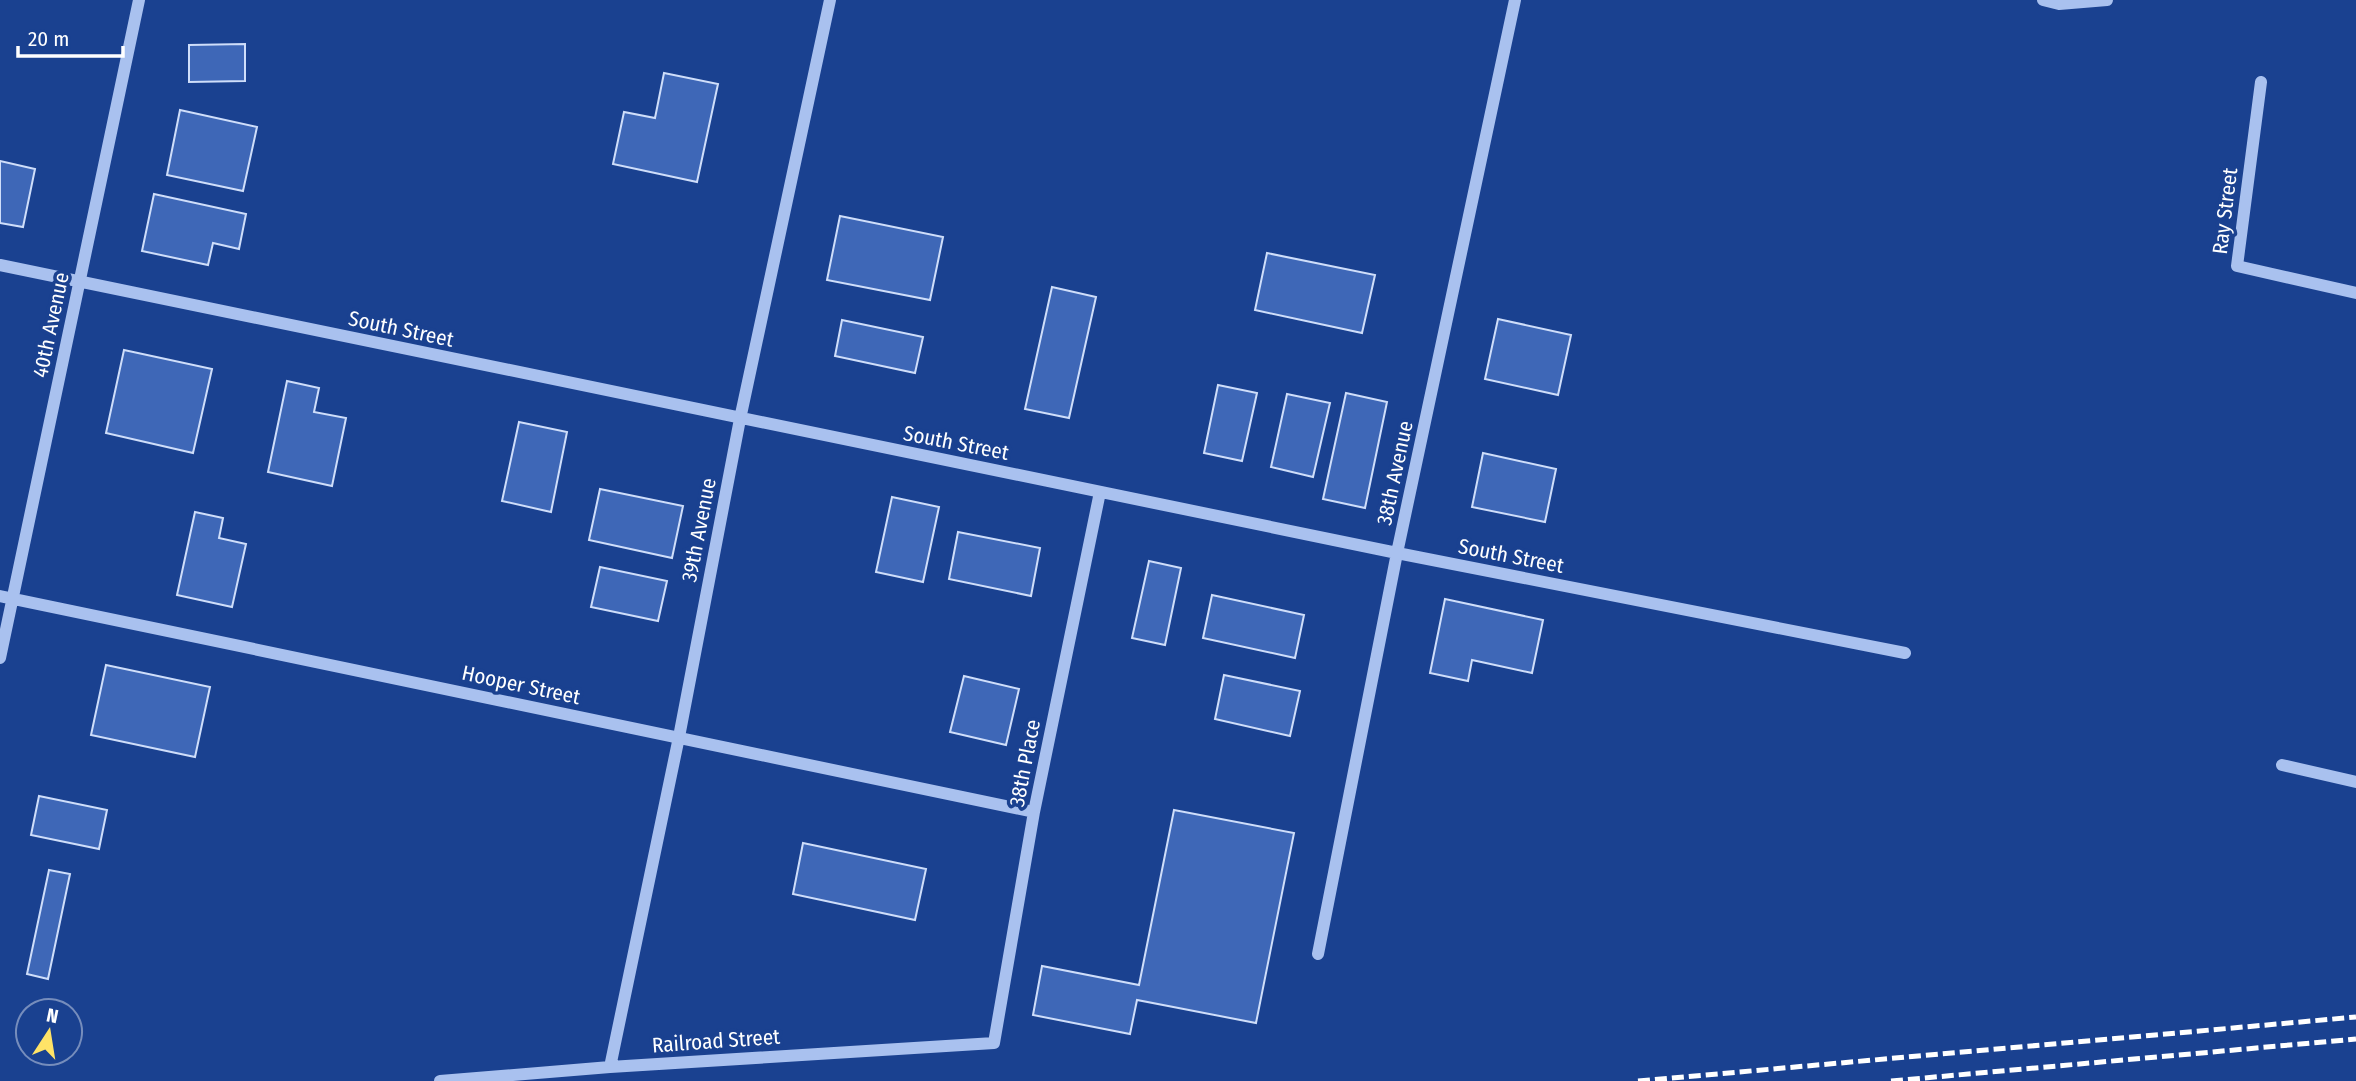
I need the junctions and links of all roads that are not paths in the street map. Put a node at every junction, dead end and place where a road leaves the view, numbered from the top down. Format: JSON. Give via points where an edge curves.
{"nodes":[{"id":1,"x":139,"y":0,"type":"edge"},
{"id":2,"x":830,"y":0,"type":"edge"},
{"id":3,"x":1516,"y":0,"type":"edge"},
{"id":4,"x":2043,"y":0,"type":"edge"},
{"id":5,"x":2108,"y":0,"type":"edge"},
{"id":6,"x":2261,"y":82,"type":"dead end"},
{"id":7,"x":0,"y":265,"type":"edge"},
{"id":8,"x":80,"y":281,"type":"junction"},
{"id":9,"x":2356,"y":293,"type":"edge"},
{"id":10,"x":740,"y":419,"type":"junction"},
{"id":11,"x":1100,"y":492,"type":"junction"},
{"id":12,"x":1397,"y":553,"type":"junction"},
{"id":13,"x":6,"y":597,"type":"edge"},
{"id":14,"x":1905,"y":653,"type":"dead end"},
{"id":15,"x":0,"y":658,"type":"edge"},
{"id":16,"x":679,"y":737,"type":"junction"},
{"id":17,"x":2282,"y":765,"type":"dead end"},
{"id":18,"x":2356,"y":782,"type":"edge"},
{"id":19,"x":1034,"y":812,"type":"junction"},
{"id":20,"x":1318,"y":954,"type":"dead end"},
{"id":21,"x":994,"y":1043,"type":"joint"},
{"id":22,"x":610,"y":1067,"type":"junction"},
{"id":23,"x":440,"y":1081,"type":"edge"}],
"edges":[{"from":1,"to":8,"type":"street","name":"40th Avenue"},
{"from":2,"to":10,"type":"street","name":"39th Avenue"},
{"from":3,"to":12,"type":"street","name":"38th Avenue"},
{"from":4,"to":5,"type":"street","via":[[2059,4]]},
{"from":6,"to":9,"type":"street","name":"Ray Street","via":[[2237,266]]},
{"from":7,"to":8,"type":"street","name":"South Street"},
{"from":8,"to":10,"type":"street","name":"South Street"},
{"from":8,"to":13,"type":"street","name":"40th Avenue"},
{"from":10,"to":11,"type":"street","name":"South Street"},
{"from":10,"to":16,"type":"street","name":"39th Avenue"},
{"from":11,"to":12,"type":"street","name":"South Street"},
{"from":11,"to":19,"type":"street","name":"38th Place"},
{"from":12,"to":14,"type":"street","name":"South Street"},
{"from":12,"to":20,"type":"street","name":"38th Avenue"},
{"from":13,"to":15,"type":"street","name":"40th Avenue"},
{"from":13,"to":16,"type":"street","name":"Hooper Street"},
{"from":16,"to":19,"type":"street","name":"Hooper Street"},
{"from":16,"to":22,"type":"street","name":"39th Avenue"},
{"from":17,"to":18,"type":"street"},
{"from":19,"to":21,"type":"street","name":"38th Place"},
{"from":21,"to":22,"type":"street","name":"Railroad Street"},
{"from":22,"to":23,"type":"street","name":"Railroad Street"}]}
